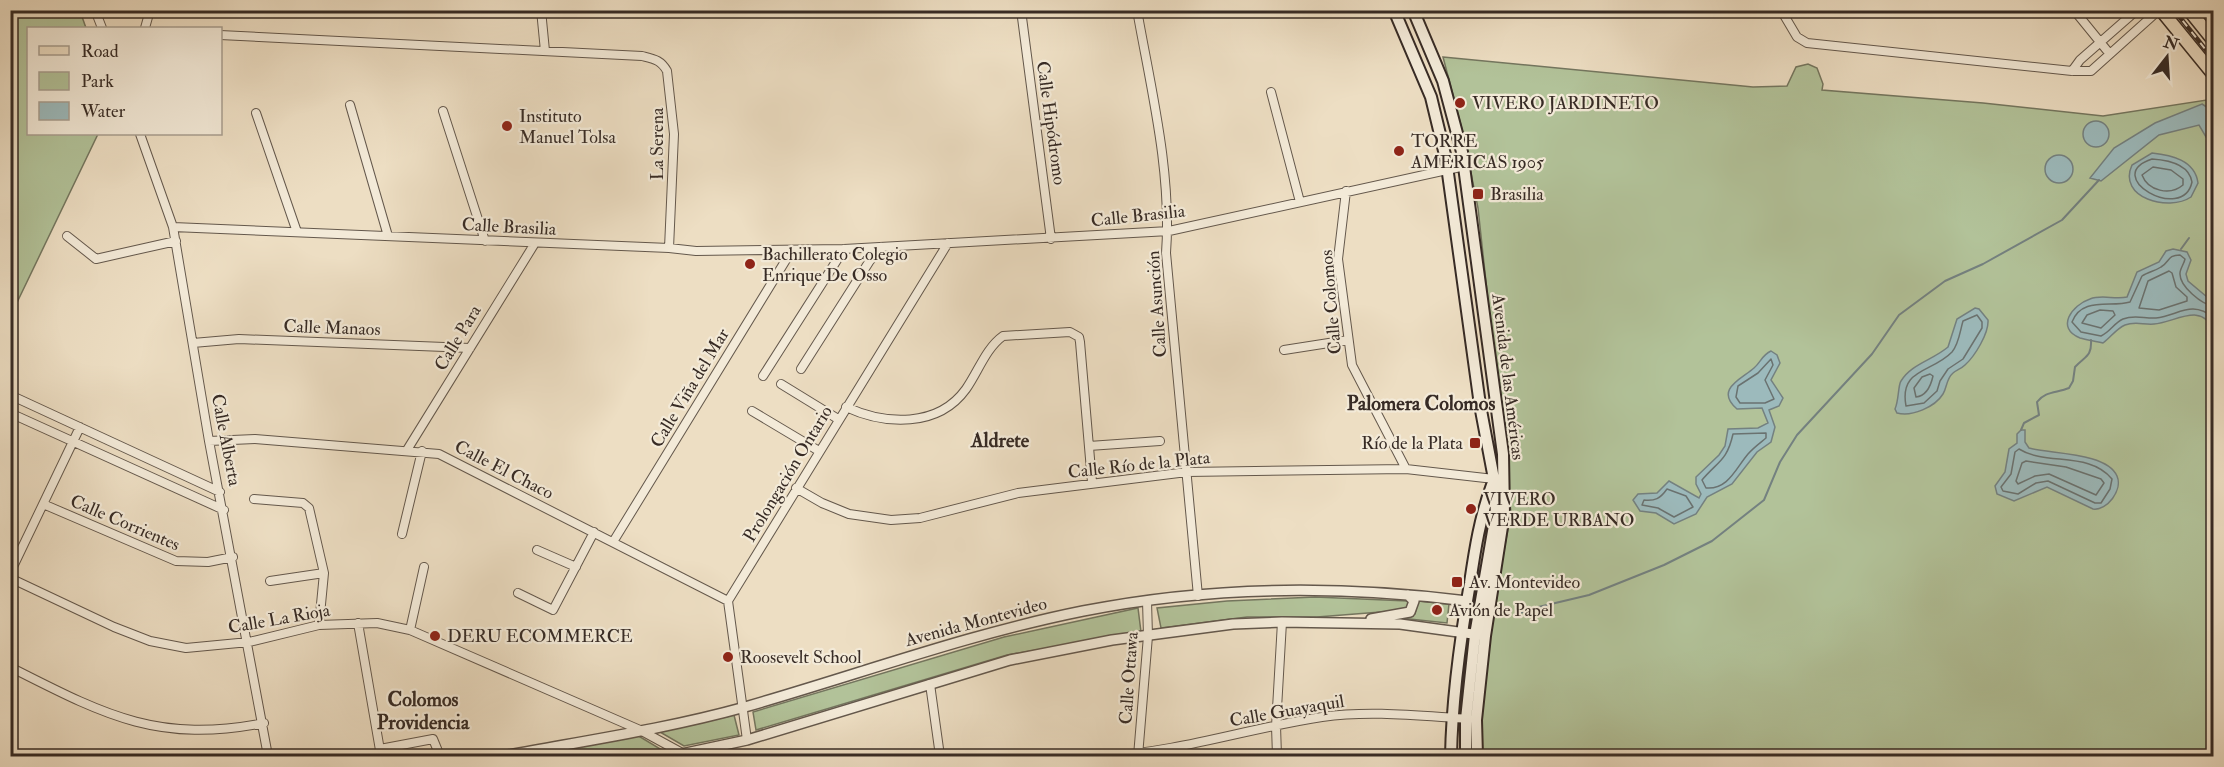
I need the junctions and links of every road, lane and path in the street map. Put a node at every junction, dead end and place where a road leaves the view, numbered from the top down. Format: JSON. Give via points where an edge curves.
{"nodes":[{"id":1,"x":95,"y":10,"type":"edge"},
{"id":2,"x":150,"y":10,"type":"edge"},
{"id":3,"x":541,"y":10,"type":"edge"},
{"id":4,"x":1021,"y":10,"type":"edge"},
{"id":5,"x":1137,"y":10,"type":"edge"},
{"id":6,"x":1394,"y":10,"type":"edge"},
{"id":7,"x":1413,"y":10,"type":"edge"},
{"id":8,"x":1781,"y":10,"type":"edge"},
{"id":9,"x":2074,"y":10,"type":"edge"},
{"id":10,"x":2137,"y":10,"type":"edge"},
{"id":11,"x":2160,"y":10,"type":"edge"},
{"id":12,"x":2189,"y":10,"type":"edge"},
{"id":13,"x":102,"y":27,"type":"edge"},
{"id":14,"x":145,"y":27,"type":"edge"},
{"id":15,"x":222,"y":35,"type":"edge"},
{"id":16,"x":2214,"y":41,"type":"edge"},
{"id":17,"x":2100,"y":43,"type":"junction"},
{"id":18,"x":545,"y":51,"type":"junction"},
{"id":19,"x":2109,"y":53,"type":"junction"},
{"id":20,"x":2072,"y":71,"type":"junction"},
{"id":21,"x":2214,"y":75,"type":"edge"},
{"id":22,"x":1271,"y":92,"type":"dead end"},
{"id":23,"x":350,"y":105,"type":"dead end"},
{"id":24,"x":443,"y":111,"type":"dead end"},
{"id":25,"x":256,"y":113,"type":"dead end"},
{"id":26,"x":1439,"y":133,"type":"junction"},
{"id":27,"x":140,"y":135,"type":"edge"},
{"id":28,"x":1462,"y":152,"type":"junction"},
{"id":29,"x":1465,"y":166,"type":"junction"},
{"id":30,"x":1447,"y":169,"type":"junction"},
{"id":31,"x":1346,"y":191,"type":"junction"},
{"id":32,"x":1300,"y":202,"type":"junction"},
{"id":33,"x":173,"y":227,"type":"junction"},
{"id":34,"x":1169,"y":231,"type":"junction"},
{"id":35,"x":297,"y":232,"type":"junction"},
{"id":36,"x":67,"y":236,"type":"dead end"},
{"id":37,"x":388,"y":236,"type":"junction"},
{"id":38,"x":1051,"y":238,"type":"junction"},
{"id":39,"x":176,"y":241,"type":"junction"},
{"id":40,"x":485,"y":241,"type":"junction"},
{"id":41,"x":535,"y":243,"type":"junction"},
{"id":42,"x":948,"y":243,"type":"junction"},
{"id":43,"x":881,"y":247,"type":"junction"},
{"id":44,"x":669,"y":248,"type":"junction"},
{"id":45,"x":844,"y":249,"type":"junction"},
{"id":46,"x":792,"y":250,"type":"junction"},
{"id":47,"x":1348,"y":340,"type":"junction"},
{"id":48,"x":193,"y":343,"type":"junction"},
{"id":49,"x":470,"y":348,"type":"junction"},
{"id":50,"x":1284,"y":350,"type":"dead end"},
{"id":51,"x":801,"y":369,"type":"dead end"},
{"id":52,"x":763,"y":376,"type":"dead end"},
{"id":53,"x":781,"y":384,"type":"dead end"},
{"id":54,"x":10,"y":395,"type":"edge"},
{"id":55,"x":846,"y":407,"type":"junction"},
{"id":56,"x":752,"y":411,"type":"dead end"},
{"id":57,"x":10,"y":413,"type":"edge"},
{"id":58,"x":838,"y":418,"type":"junction"},
{"id":59,"x":80,"y":427,"type":"junction"},
{"id":60,"x":209,"y":441,"type":"junction"},
{"id":61,"x":1160,"y":441,"type":"dead end"},
{"id":62,"x":73,"y":442,"type":"junction"},
{"id":63,"x":1089,"y":446,"type":"junction"},
{"id":64,"x":407,"y":450,"type":"junction"},
{"id":65,"x":422,"y":451,"type":"junction"},
{"id":66,"x":819,"y":451,"type":"junction"},
{"id":67,"x":1406,"y":469,"type":"junction"},
{"id":68,"x":1187,"y":472,"type":"junction"},
{"id":69,"x":1494,"y":479,"type":"junction"},
{"id":70,"x":1092,"y":482,"type":"junction"},
{"id":71,"x":796,"y":488,"type":"junction"},
{"id":72,"x":220,"y":492,"type":"junction"},
{"id":73,"x":254,"y":499,"type":"dead end"},
{"id":74,"x":43,"y":504,"type":"junction"},
{"id":75,"x":224,"y":510,"type":"junction"},
{"id":76,"x":594,"y":532,"type":"junction"},
{"id":77,"x":402,"y":534,"type":"dead end"},
{"id":78,"x":613,"y":542,"type":"junction"},
{"id":79,"x":537,"y":550,"type":"dead end"},
{"id":80,"x":233,"y":557,"type":"junction"},
{"id":81,"x":424,"y":567,"type":"dead end"},
{"id":82,"x":576,"y":567,"type":"junction"},
{"id":83,"x":10,"y":573,"type":"edge"},
{"id":84,"x":324,"y":573,"type":"junction"},
{"id":85,"x":10,"y":578,"type":"edge"},
{"id":86,"x":270,"y":581,"type":"dead end"},
{"id":87,"x":518,"y":593,"type":"dead end"},
{"id":88,"x":1404,"y":594,"type":"junction"},
{"id":89,"x":1198,"y":596,"type":"junction"},
{"id":90,"x":728,"y":601,"type":"junction"},
{"id":91,"x":1147,"y":601,"type":"junction"},
{"id":92,"x":1467,"y":601,"type":"junction"},
{"id":93,"x":1282,"y":622,"type":"junction"},
{"id":94,"x":1354,"y":622,"type":"junction"},
{"id":95,"x":358,"y":623,"type":"junction"},
{"id":96,"x":319,"y":625,"type":"junction"},
{"id":97,"x":410,"y":630,"type":"junction"},
{"id":98,"x":1461,"y":633,"type":"junction"},
{"id":99,"x":1480,"y":635,"type":"junction"},
{"id":100,"x":1148,"y":636,"type":"junction"},
{"id":101,"x":249,"y":642,"type":"junction"},
{"id":102,"x":10,"y":667,"type":"edge"},
{"id":103,"x":930,"y":684,"type":"junction"},
{"id":104,"x":743,"y":708,"type":"junction"},
{"id":105,"x":1451,"y":718,"type":"junction"},
{"id":106,"x":1471,"y":719,"type":"junction"},
{"id":107,"x":264,"y":723,"type":"junction"},
{"id":108,"x":1276,"y":726,"type":"junction"},
{"id":109,"x":640,"y":730,"type":"junction"},
{"id":110,"x":747,"y":740,"type":"junction"},
{"id":111,"x":380,"y":753,"type":"edge"},
{"id":112,"x":684,"y":754,"type":"junction"},
{"id":113,"x":700,"y":754,"type":"edge"},
{"id":114,"x":1138,"y":755,"type":"edge"},
{"id":115,"x":268,"y":756,"type":"edge"},
{"id":116,"x":440,"y":756,"type":"edge"},
{"id":117,"x":503,"y":756,"type":"edge"},
{"id":118,"x":672,"y":756,"type":"edge"},
{"id":119,"x":940,"y":756,"type":"edge"},
{"id":120,"x":1105,"y":756,"type":"edge"},
{"id":121,"x":1277,"y":756,"type":"edge"},
{"id":122,"x":1451,"y":756,"type":"edge"},
{"id":123,"x":1466,"y":756,"type":"edge"},
{"id":124,"x":1477,"y":756,"type":"edge"}],
"edges":[{"from":1,"to":13,"type":"street"},
{"from":2,"to":14,"type":"street"},
{"from":3,"to":18,"type":"street"},
{"from":4,"to":38,"type":"street","name":"Calle Hipódromo"},
{"from":5,"to":34,"type":"street","name":"Calle Asunción","via":[[1158,130]]},
{"from":6,"to":26,"type":"main road","name":"Avenida de las Américas","via":[[1431,97]]},
{"from":7,"to":28,"type":"main road","name":"Avenida de las Américas","via":[[1443,81]]},
{"from":8,"to":20,"type":"street","via":[[1797,38],[1807,43]]},
{"from":9,"to":17,"type":"street"},
{"from":10,"to":17,"type":"street"},
{"from":11,"to":19,"type":"street"},
{"from":11,"to":21,"type":"main road"},
{"from":12,"to":16,"type":"main road"},
{"from":15,"to":18,"type":"street"},
{"from":17,"to":19,"type":"street"},
{"from":17,"to":20,"type":"street"},
{"from":18,"to":44,"type":"street","name":"La Serena","via":[[642,56],[663,63],[674,134]]},
{"from":19,"to":20,"type":"street","via":[[2091,71]]},
{"from":22,"to":32,"type":"street"},
{"from":23,"to":37,"type":"street"},
{"from":24,"to":40,"type":"street"},
{"from":25,"to":35,"type":"street"},
{"from":26,"to":28,"type":"main road"},
{"from":26,"to":30,"type":"main road","name":"Avenida de las Américas"},
{"from":27,"to":33,"type":"street","name":"Calle Alberta"},
{"from":28,"to":29,"type":"main road","name":"Avenida de las Américas"},
{"from":29,"to":30,"type":"street","name":"Calle Brasilia"},
{"from":29,"to":99,"type":"main road","name":"Avenida de las Américas","via":[[1504,480],[1504,514]]},
{"from":30,"to":31,"type":"street","name":"Calle Brasilia"},
{"from":30,"to":69,"type":"main road","name":"Avenida de las Américas"},
{"from":31,"to":32,"type":"street","name":"Calle Brasilia"},
{"from":31,"to":47,"type":"street","name":"Calle Colomos","via":[[1338,259]]},
{"from":32,"to":34,"type":"street","name":"Calle Brasilia"},
{"from":33,"to":35,"type":"street","name":"Calle Brasilia"},
{"from":33,"to":39,"type":"street","name":"Calle Alberta"},
{"from":34,"to":38,"type":"street","name":"Calle Brasilia"},
{"from":34,"to":68,"type":"street","name":"Calle Asunción","via":[[1166,253]]},
{"from":35,"to":37,"type":"street","name":"Calle Brasilia"},
{"from":36,"to":39,"type":"street","via":[[96,259]]},
{"from":37,"to":40,"type":"street","name":"Calle Brasilia"},
{"from":38,"to":42,"type":"street","name":"Calle Brasilia"},
{"from":39,"to":48,"type":"street","name":"Calle Alberta"},
{"from":40,"to":41,"type":"street","name":"Calle Brasilia"},
{"from":41,"to":44,"type":"street","name":"Calle Brasilia"},
{"from":41,"to":49,"type":"street","name":"Calle Para"},
{"from":42,"to":43,"type":"street","name":"Calle Brasilia"},
{"from":42,"to":55,"type":"street","name":"Prolongación Ontario"},
{"from":43,"to":45,"type":"street","name":"Calle Brasilia"},
{"from":43,"to":51,"type":"street"},
{"from":44,"to":46,"type":"street","name":"Calle Brasilia"},
{"from":45,"to":46,"type":"street","name":"Calle Brasilia"},
{"from":45,"to":52,"type":"street"},
{"from":46,"to":78,"type":"street","name":"Calle Viña del Mar"},
{"from":47,"to":50,"type":"street"},
{"from":47,"to":67,"type":"street","name":"Calle Colomos","via":[[1352,365]]},
{"from":48,"to":49,"type":"street","name":"Calle Manaos","via":[[239,339]]},
{"from":48,"to":60,"type":"street","name":"Calle Alberta"},
{"from":49,"to":64,"type":"street","name":"Calle Para"},
{"from":53,"to":58,"type":"street"},
{"from":54,"to":59,"type":"street"},
{"from":55,"to":58,"type":"street","name":"Prolongación Ontario"},
{"from":55,"to":63,"type":"street","via":[[885,420],[912,420],[933,414],[965,391],[1003,336],[1070,332],[1080,342]]},
{"from":56,"to":66,"type":"street"},
{"from":57,"to":62,"type":"street"},
{"from":58,"to":66,"type":"street","name":"Prolongación Ontario"},
{"from":59,"to":62,"type":"street"},
{"from":59,"to":72,"type":"street"},
{"from":60,"to":64,"type":"street","name":"Calle El Chaco","via":[[255,439]]},
{"from":60,"to":72,"type":"street","name":"Calle Alberta"},
{"from":61,"to":63,"type":"street"},
{"from":62,"to":74,"type":"street"},
{"from":62,"to":75,"type":"street"},
{"from":63,"to":70,"type":"street"},
{"from":64,"to":65,"type":"street","name":"Calle El Chaco"},
{"from":65,"to":76,"type":"street","name":"Calle El Chaco","via":[[448,457]]},
{"from":65,"to":77,"type":"street"},
{"from":66,"to":71,"type":"street","name":"Prolongación Ontario"},
{"from":67,"to":68,"type":"street","name":"Calle Río de la Plata"},
{"from":67,"to":69,"type":"street","name":"Calle Río de la Plata"},
{"from":68,"to":70,"type":"street","name":"Calle Río de la Plata"},
{"from":68,"to":89,"type":"street","name":"Calle Asunción"},
{"from":69,"to":92,"type":"main road","name":"Avenida de las Américas","via":[[1482,512]]},
{"from":69,"to":99,"type":"main road","name":"Avenida de las Américas","via":[[1496,514]]},
{"from":70,"to":71,"type":"street","name":"Calle Río de la Plata","via":[[1001,497],[920,518],[891,520],[849,514]]},
{"from":71,"to":90,"type":"street","name":"Prolongación Ontario"},
{"from":72,"to":75,"type":"street","name":"Calle Alberta"},
{"from":73,"to":84,"type":"street","via":[[307,504]]},
{"from":74,"to":80,"type":"street","name":"Calle Corrientes","via":[[176,561],[208,562]]},
{"from":74,"to":83,"type":"street"},
{"from":75,"to":80,"type":"street","name":"Calle Alberta"},
{"from":76,"to":78,"type":"street","name":"Calle El Chaco"},
{"from":76,"to":82,"type":"street"},
{"from":78,"to":90,"type":"street","name":"Calle El Chaco"},
{"from":79,"to":82,"type":"street"},
{"from":80,"to":101,"type":"street","name":"Calle Alberta"},
{"from":81,"to":97,"type":"street"},
{"from":82,"to":87,"type":"street","via":[[553,610]]},
{"from":84,"to":86,"type":"street"},
{"from":84,"to":96,"type":"street"},
{"from":85,"to":101,"type":"street","name":"Calle La Rioja","via":[[150,641],[186,648]]},
{"from":88,"to":89,"type":"street","name":"Avenida Montevideo","via":[[1282,590]]},
{"from":88,"to":92,"type":"street","name":"Avenida Montevideo"},
{"from":88,"to":94,"type":"street","via":[[1414,601],[1410,612]]},
{"from":89,"to":91,"type":"street","name":"Avenida Montevideo"},
{"from":90,"to":104,"type":"street"},
{"from":91,"to":100,"type":"street","name":"Calle Ottawa"},
{"from":91,"to":104,"type":"street","name":"Avenida Montevideo","via":[[1082,611],[958,642]]},
{"from":92,"to":98,"type":"main road","name":"Avenida de las Américas"},
{"from":93,"to":94,"type":"street"},
{"from":93,"to":100,"type":"street","via":[[1233,624]]},
{"from":93,"to":108,"type":"street"},
{"from":94,"to":98,"type":"street"},
{"from":95,"to":96,"type":"street","name":"Calle La Rioja"},
{"from":95,"to":97,"type":"street","name":"Calle La Rioja"},
{"from":95,"to":111,"type":"street"},
{"from":96,"to":101,"type":"street","name":"Calle La Rioja"},
{"from":97,"to":109,"type":"street","name":"Calle La Rioja"},
{"from":98,"to":99,"type":"street"},
{"from":98,"to":105,"type":"main road","name":"Avenida de las Américas"},
{"from":99,"to":106,"type":"main road","name":"Avenida de las Américas"},
{"from":100,"to":103,"type":"street","via":[[1010,660]]},
{"from":100,"to":114,"type":"street","name":"Calle Ottawa"},
{"from":101,"to":107,"type":"street","name":"Calle Alberta"},
{"from":102,"to":107,"type":"street","via":[[96,710],[149,726],[206,731]]},
{"from":103,"to":110,"type":"street"},
{"from":103,"to":119,"type":"street"},
{"from":104,"to":109,"type":"street","name":"Avenida Montevideo"},
{"from":104,"to":110,"type":"street"},
{"from":105,"to":106,"type":"street","name":"Calle Guayaquil"},
{"from":105,"to":108,"type":"street","name":"Calle Guayaquil","via":[[1352,715]]},
{"from":105,"to":122,"type":"main road","name":"Avenida de las Américas"},
{"from":106,"to":123,"type":"main road","name":"Avenida de las Américas"},
{"from":106,"to":124,"type":"main road","name":"Avenida de las Américas"},
{"from":107,"to":115,"type":"street","name":"Calle Alberta"},
{"from":108,"to":114,"type":"street","name":"Calle Guayaquil"},
{"from":108,"to":121,"type":"street"},
{"from":109,"to":112,"type":"street","name":"Calle La Rioja"},
{"from":109,"to":117,"type":"street","name":"Avenida Montevideo"},
{"from":110,"to":113,"type":"street"},
{"from":111,"to":116,"type":"street","via":[[433,739]]},
{"from":112,"to":113,"type":"street"},
{"from":112,"to":118,"type":"street"},
{"from":114,"to":120,"type":"street","name":"Calle Guayaquil"}]}
